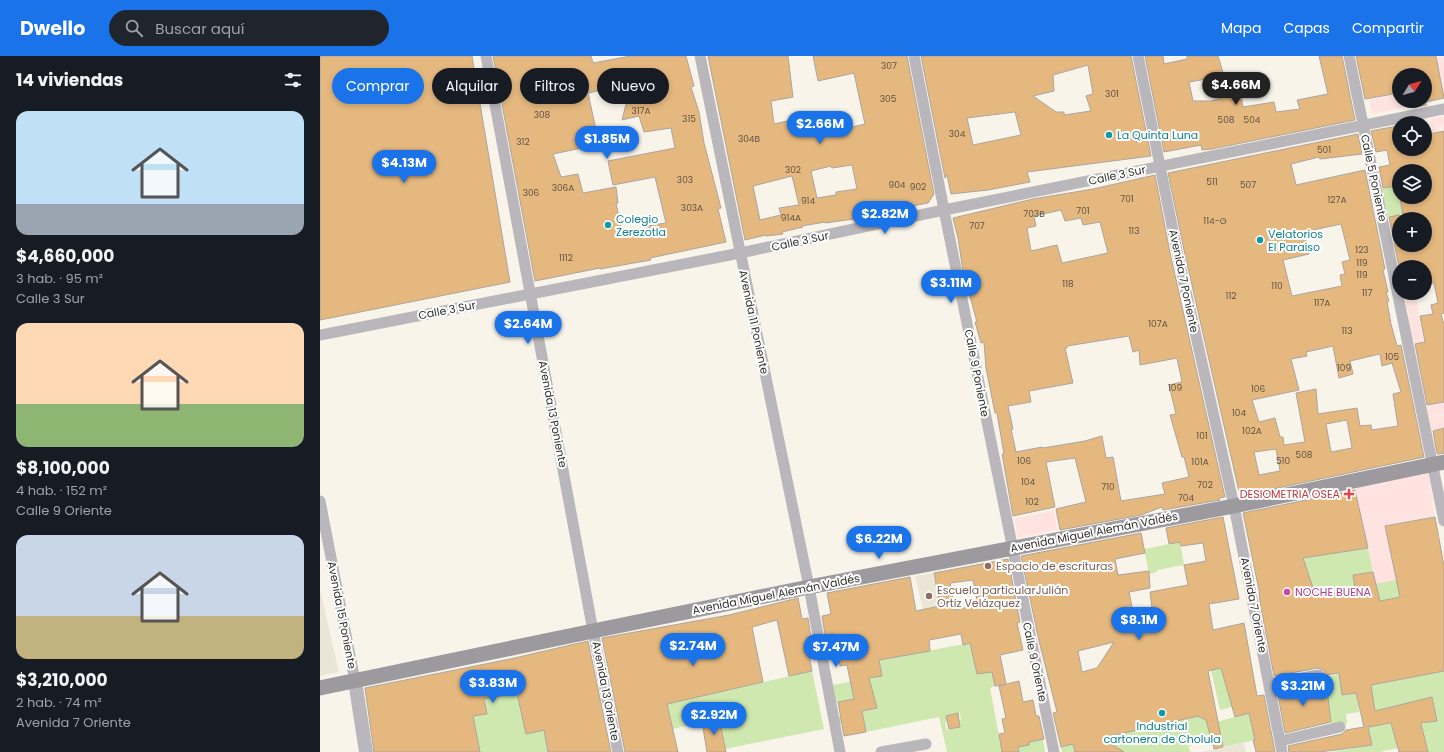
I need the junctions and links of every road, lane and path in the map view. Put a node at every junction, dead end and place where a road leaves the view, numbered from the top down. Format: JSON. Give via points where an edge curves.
{"nodes":[{"id":1,"x":486,"y":56,"type":"edge"},
{"id":2,"x":700,"y":56,"type":"edge"},
{"id":3,"x":914,"y":56,"type":"edge"},
{"id":4,"x":1138,"y":56,"type":"edge"},
{"id":5,"x":1349,"y":56,"type":"edge"},
{"id":6,"x":1444,"y":109,"type":"edge"},
{"id":7,"x":1363,"y":125,"type":"junction"},
{"id":8,"x":1160,"y":166,"type":"junction"},
{"id":9,"x":944,"y":210,"type":"junction"},
{"id":10,"x":740,"y":254,"type":"junction"},
{"id":11,"x":530,"y":294,"type":"junction"},
{"id":12,"x":320,"y":335,"type":"edge"},
{"id":13,"x":1438,"y":463,"type":"edge"},
{"id":14,"x":320,"y":501,"type":"edge"},
{"id":15,"x":1234,"y":506,"type":"junction"},
{"id":16,"x":1444,"y":521,"type":"edge"},
{"id":17,"x":323,"y":533,"type":"edge"},
{"id":18,"x":1012,"y":548,"type":"junction"},
{"id":19,"x":809,"y":587,"type":"junction"},
{"id":20,"x":593,"y":631,"type":"junction"},
{"id":21,"x":1319,"y":676,"type":"dead end"},
{"id":22,"x":355,"y":681,"type":"junction"},
{"id":23,"x":1269,"y":684,"type":"junction"},
{"id":24,"x":320,"y":688,"type":"edge"},
{"id":25,"x":1340,"y":727,"type":"dead end"},
{"id":26,"x":926,"y":744,"type":"dead end"},
{"id":27,"x":1281,"y":747,"type":"edge"},
{"id":28,"x":366,"y":752,"type":"edge"},
{"id":29,"x":618,"y":752,"type":"edge"},
{"id":30,"x":840,"y":752,"type":"edge"},
{"id":31,"x":881,"y":752,"type":"edge"},
{"id":32,"x":1054,"y":752,"type":"edge"}],
"edges":[{"from":1,"to":11,"type":"street","name":"Avenida 13 Poniente"},
{"from":2,"to":10,"type":"street","name":"Avenida 11 Poniente"},
{"from":3,"to":9,"type":"street","name":"Calle 9 Poniente"},
{"from":4,"to":8,"type":"street","name":"Avenida 7 Poniente"},
{"from":5,"to":7,"type":"street","name":"Calle 5 Poniente"},
{"from":6,"to":7,"type":"street","name":"Calle 3 Sur"},
{"from":7,"to":8,"type":"street","name":"Calle 3 Sur"},
{"from":7,"to":13,"type":"street","name":"Calle 5 Poniente"},
{"from":8,"to":9,"type":"street","name":"Calle 3 Sur"},
{"from":8,"to":15,"type":"street","name":"Avenida 7 Poniente"},
{"from":9,"to":10,"type":"street","name":"Calle 3 Sur"},
{"from":9,"to":18,"type":"street","name":"Calle 9 Poniente"},
{"from":10,"to":11,"type":"street","name":"Calle 3 Sur"},
{"from":10,"to":19,"type":"street","name":"Avenida 11 Poniente"},
{"from":11,"to":12,"type":"street","name":"Calle 3 Sur"},
{"from":11,"to":20,"type":"street","name":"Avenida 13 Poniente"},
{"from":13,"to":15,"type":"main road","name":"Avenida Miguel Alemán Valdés"},
{"from":13,"to":16,"type":"street","name":"Calle 5 Poniente"},
{"from":14,"to":17,"type":"street","name":"Avenida 15 Poniente"},
{"from":15,"to":18,"type":"main road","name":"Avenida Miguel Alemán Valdés"},
{"from":15,"to":23,"type":"street","name":"Avenida 7 Oriente"},
{"from":17,"to":22,"type":"street","name":"Avenida 15 Poniente"},
{"from":18,"to":19,"type":"main road","name":"Avenida Miguel Alemán Valdés"},
{"from":18,"to":32,"type":"street","name":"Calle 9 Oriente"},
{"from":19,"to":20,"type":"main road","name":"Avenida Miguel Alemán Valdés"},
{"from":19,"to":30,"type":"street","name":"Avenida 11 Poniente"},
{"from":20,"to":22,"type":"main road","name":"Avenida Miguel Alemán Valdés"},
{"from":20,"to":29,"type":"street","name":"Avenida 13 Oriente"},
{"from":21,"to":23,"type":"street"},
{"from":22,"to":24,"type":"main road","name":"Avenida Miguel Alemán Valdés"},
{"from":22,"to":28,"type":"street"},
{"from":23,"to":27,"type":"street","name":"Avenida 7 Oriente"},
{"from":25,"to":27,"type":"street"},
{"from":26,"to":31,"type":"street"}]}
